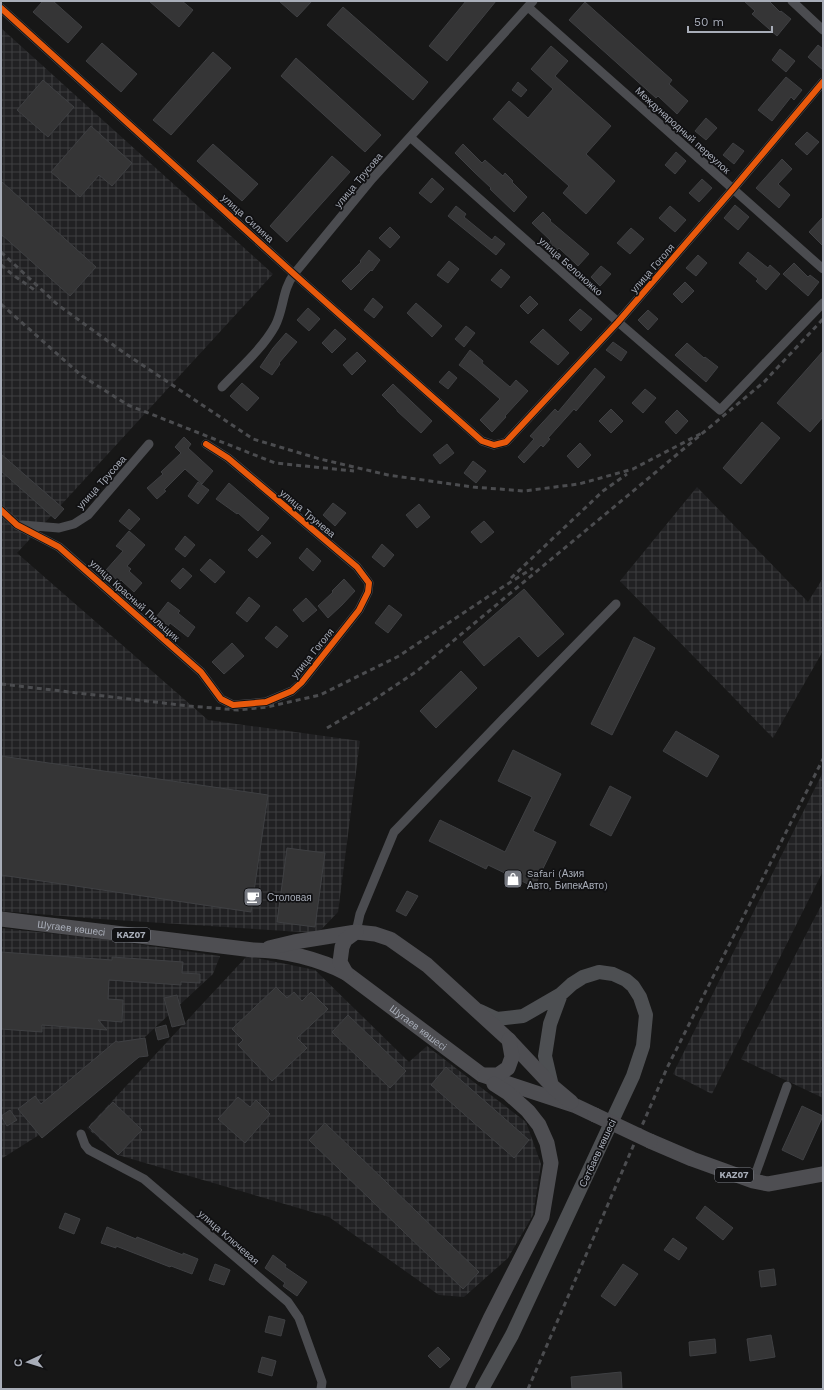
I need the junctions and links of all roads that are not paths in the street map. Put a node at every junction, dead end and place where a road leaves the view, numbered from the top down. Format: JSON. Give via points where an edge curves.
{"nodes":[{"id":1,"x":792,"y":1,"type":"edge"},
{"id":2,"x":530,"y":4,"type":"edge"},
{"id":3,"x":1,"y":8,"type":"edge"},
{"id":4,"x":823,"y":30,"type":"edge"},
{"id":5,"x":823,"y":82,"type":"edge"},
{"id":6,"x":410,"y":137,"type":"junction"},
{"id":7,"x":733,"y":189,"type":"junction"},
{"id":8,"x":823,"y":269,"type":"edge"},
{"id":9,"x":294,"y":274,"type":"junction"},
{"id":10,"x":823,"y":303,"type":"edge"},
{"id":11,"x":618,"y":322,"type":"junction"},
{"id":12,"x":222,"y":387,"type":"dead end"},
{"id":13,"x":482,"y":441,"type":"joint"},
{"id":14,"x":149,"y":444,"type":"dead end"},
{"id":15,"x":206,"y":444,"type":"dead end"},
{"id":16,"x":1,"y":510,"type":"edge"},
{"id":17,"x":17,"y":525,"type":"junction"},
{"id":18,"x":616,"y":604,"type":"dead end"},
{"id":19,"x":359,"y":610,"type":"joint"},
{"id":20,"x":251,"y":704,"type":"joint"},
{"id":21,"x":1,"y":919,"type":"edge"},
{"id":22,"x":356,"y":932,"type":"junction"},
{"id":23,"x":262,"y":950,"type":"junction"},
{"id":24,"x":346,"y":973,"type":"junction"},
{"id":25,"x":561,"y":994,"type":"junction"},
{"id":26,"x":473,"y":1008,"type":"junction"},
{"id":27,"x":509,"y":1040,"type":"junction"},
{"id":28,"x":482,"y":1075,"type":"junction"},
{"id":29,"x":552,"y":1086,"type":"junction"},
{"id":30,"x":787,"y":1086,"type":"dead end"},
{"id":31,"x":576,"y":1106,"type":"junction"},
{"id":32,"x":81,"y":1134,"type":"dead end"},
{"id":33,"x":823,"y":1174,"type":"edge"},
{"id":34,"x":753,"y":1181,"type":"junction"},
{"id":35,"x":321,"y":1389,"type":"edge"},
{"id":36,"x":457,"y":1389,"type":"edge"},
{"id":37,"x":482,"y":1389,"type":"edge"}],
"edges":[{"from":1,"to":4,"type":"street"},
{"from":2,"to":6,"type":"street","name":"улица Трусова"},
{"from":2,"to":7,"type":"street","name":"Международный переулок"},
{"from":3,"to":9,"type":"street","name":"улица Силина"},
{"from":5,"to":7,"type":"street","name":"улица Гоголя"},
{"from":6,"to":9,"type":"street","name":"улица Трусова"},
{"from":6,"to":11,"type":"street","name":"улица Белоножко"},
{"from":7,"to":8,"type":"street","name":"Международный переулок"},
{"from":7,"to":11,"type":"street","name":"улица Гоголя"},
{"from":9,"to":12,"type":"street","name":"улица Трусова","via":[[288,282],[276,325],[264,342]]},
{"from":9,"to":13,"type":"street","name":"улица Силина"},
{"from":10,"to":11,"type":"street","name":"улица Белоножко","via":[[720,410]]},
{"from":11,"to":13,"type":"street","name":"улица Гоголя","via":[[506,442],[494,445]]},
{"from":14,"to":17,"type":"street","name":"улица Трусова","via":[[88,515],[74,524],[59,528]]},
{"from":15,"to":19,"type":"street","name":"улица Трунева","via":[[228,458],[357,567],[369,583],[368,592]]},
{"from":16,"to":17,"type":"street","name":"улица Красный Пильщик"},
{"from":17,"to":20,"type":"street","name":"улица Красный Пильщик","via":[[59,546],[201,672],[221,699],[233,705]]},
{"from":18,"to":22,"type":"street","via":[[394,832],[360,914]]},
{"from":19,"to":20,"type":"street","name":"улица Гоголя","via":[[292,691],[266,702]]},
{"from":21,"to":23,"type":"highway","name":"Шугаев көшесі","number":"KAZ07"},
{"from":22,"to":23,"type":"highway","name":"Шугаев көшесі","number":"KAZ07"},
{"from":22,"to":24,"type":"highway","via":[[345,940],[342,948],[340,962]]},
{"from":22,"to":26,"type":"highway","name":"Шугаев көшесі","number":"KAZ07","via":[[390,939],[426,965]]},
{"from":23,"to":24,"type":"highway","name":"Шугаев көшесі","number":"KAZ07","via":[[310,958]]},
{"from":24,"to":28,"type":"highway","name":"Шугаев көшесі","number":"KAZ07"},
{"from":25,"to":26,"type":"main road","name":"Сәтбаев көшесі","via":[[523,1016],[497,1019]]},
{"from":25,"to":29,"type":"main road","via":[[550,1024],[545,1056]]},
{"from":25,"to":37,"type":"main road","name":"Сәтбаев көшесі","via":[[583,977],[599,972],[613,974],[626,980],[640,997],[646,1015],[643,1046],[633,1076],[515,1328]]},
{"from":26,"to":27,"type":"highway","name":"Шугаев көшесі","number":"KAZ07"},
{"from":27,"to":28,"type":"highway","via":[[512,1057],[508,1068],[498,1075]]},
{"from":27,"to":29,"type":"highway","number":"KAZ07"},
{"from":28,"to":31,"type":"highway","name":"Шугаев көшесі","number":"KAZ07"},
{"from":28,"to":36,"type":"highway","via":[[508,1093],[539,1125],[547,1143],[551,1163],[542,1217]]},
{"from":29,"to":31,"type":"highway","name":"Шугаев көшесі"},
{"from":30,"to":34,"type":"street"},
{"from":31,"to":34,"type":"highway","name":"Шугаев көшесі","number":"KAZ07","bridge":true,"via":[[692,1159]]},
{"from":32,"to":35,"type":"street","name":"улица Ключевая","via":[[89,1150],[144,1179],[288,1302],[299,1318],[322,1382]]},
{"from":33,"to":34,"type":"highway","name":"Шугаев көшесі","number":"KAZ07","via":[[768,1184]]}]}
